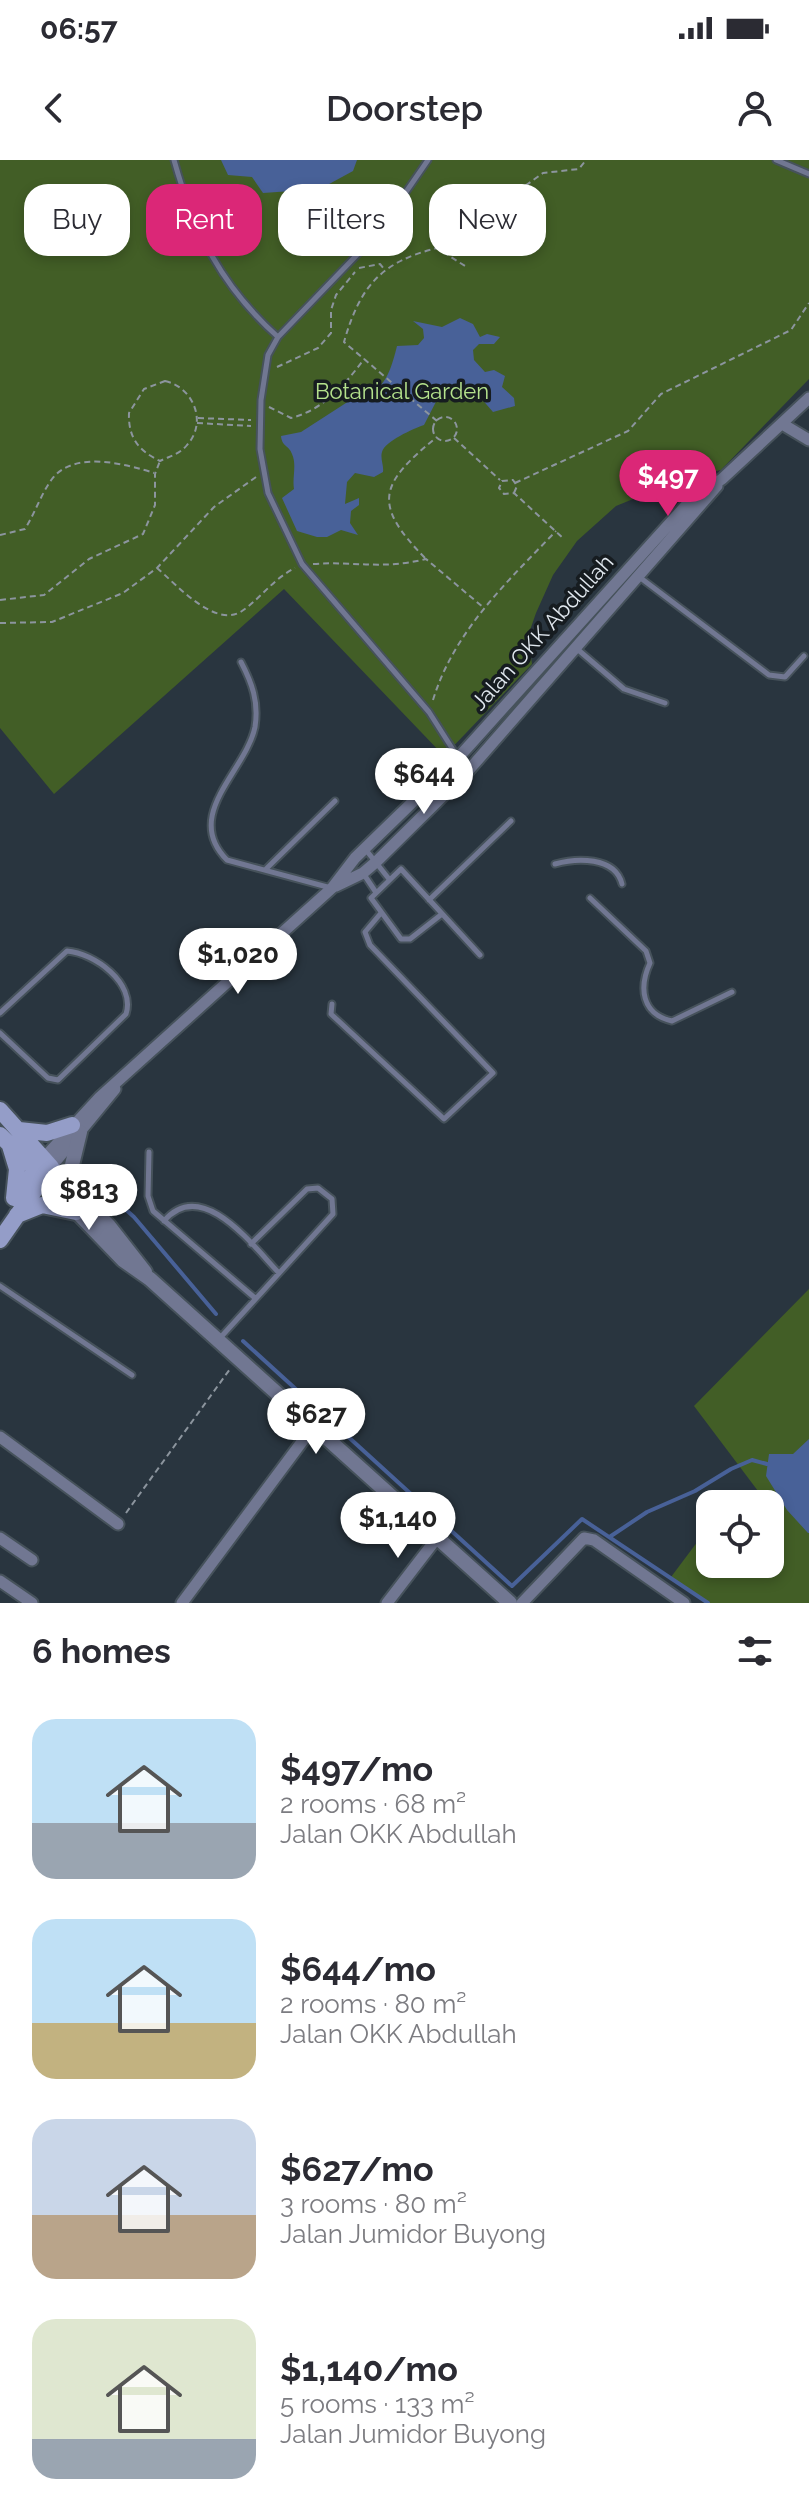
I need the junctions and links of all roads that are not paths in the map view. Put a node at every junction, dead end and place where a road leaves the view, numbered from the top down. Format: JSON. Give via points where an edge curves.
{"nodes":[{"id":1,"x":174,"y":160,"type":"edge"},
{"id":2,"x":428,"y":160,"type":"edge"},
{"id":3,"x":776,"y":160,"type":"edge"},
{"id":4,"x":809,"y":174,"type":"edge"},
{"id":5,"x":278,"y":337,"type":"junction"},
{"id":6,"x":809,"y":398,"type":"edge"},
{"id":7,"x":784,"y":425,"type":"junction"},
{"id":8,"x":809,"y":440,"type":"edge"},
{"id":9,"x":633,"y":572,"type":"junction"},
{"id":10,"x":566,"y":638,"type":"junction"},
{"id":11,"x":575,"y":647,"type":"junction"},
{"id":12,"x":804,"y":656,"type":"dead end"},
{"id":13,"x":241,"y":662,"type":"dead end"},
{"id":14,"x":665,"y":703,"type":"dead end"},
{"id":15,"x":458,"y":758,"type":"junction"},
{"id":16,"x":335,"y":801,"type":"dead end"},
{"id":17,"x":511,"y":821,"type":"dead end"},
{"id":18,"x":365,"y":849,"type":"junction"},
{"id":19,"x":376,"y":862,"type":"junction"},
{"id":20,"x":555,"y":864,"type":"dead end"},
{"id":21,"x":266,"y":869,"type":"junction"},
{"id":22,"x":363,"y":873,"type":"junction"},
{"id":23,"x":389,"y":879,"type":"junction"},
{"id":24,"x":622,"y":884,"type":"dead end"},
{"id":25,"x":332,"y":888,"type":"junction"},
{"id":26,"x":375,"y":891,"type":"junction"},
{"id":27,"x":590,"y":898,"type":"dead end"},
{"id":28,"x":429,"y":900,"type":"junction"},
{"id":29,"x":381,"y":913,"type":"junction"},
{"id":30,"x":442,"y":914,"type":"junction"},
{"id":31,"x":480,"y":955,"type":"dead end"},
{"id":32,"x":732,"y":992,"type":"dead end"},
{"id":33,"x":332,"y":1004,"type":"dead end"},
{"id":34,"x":0,"y":1013,"type":"edge"},
{"id":35,"x":0,"y":1033,"type":"edge"},
{"id":36,"x":0,"y":1110,"type":"edge"},
{"id":37,"x":76,"y":1129,"type":"junction"},
{"id":38,"x":9,"y":1137,"type":"edge"},
{"id":39,"x":149,"y":1152,"type":"dead end"},
{"id":40,"x":44,"y":1168,"type":"junction"},
{"id":41,"x":74,"y":1190,"type":"junction"},
{"id":42,"x":15,"y":1209,"type":"junction"},
{"id":43,"x":76,"y":1212,"type":"junction"},
{"id":44,"x":164,"y":1221,"type":"junction"},
{"id":45,"x":0,"y":1223,"type":"edge"},
{"id":46,"x":0,"y":1240,"type":"edge"},
{"id":47,"x":251,"y":1244,"type":"junction"},
{"id":48,"x":279,"y":1273,"type":"junction"},
{"id":49,"x":150,"y":1279,"type":"junction"},
{"id":50,"x":0,"y":1286,"type":"edge"},
{"id":51,"x":255,"y":1298,"type":"junction"},
{"id":52,"x":216,"y":1341,"type":"junction"},
{"id":53,"x":132,"y":1375,"type":"dead end"},
{"id":54,"x":313,"y":1427,"type":"junction"},
{"id":55,"x":0,"y":1437,"type":"edge"},
{"id":56,"x":118,"y":1524,"type":"road end"},
{"id":57,"x":0,"y":1538,"type":"edge"},
{"id":58,"x":437,"y":1538,"type":"junction"},
{"id":59,"x":32,"y":1560,"type":"dead end"},
{"id":60,"x":0,"y":1581,"type":"edge"},
{"id":61,"x":32,"y":1603,"type":"edge"},
{"id":62,"x":182,"y":1603,"type":"edge"},
{"id":63,"x":387,"y":1603,"type":"edge"},
{"id":64,"x":510,"y":1603,"type":"edge"},
{"id":65,"x":522,"y":1603,"type":"edge"},
{"id":66,"x":684,"y":1603,"type":"edge"}],
"edges":[{"from":1,"to":5,"type":"lane","via":[[212,258],[246,308]]},
{"from":2,"to":5,"type":"lane","via":[[377,234]]},
{"from":3,"to":4,"type":"lane"},
{"from":5,"to":15,"type":"lane","via":[[261,402],[262,474],[302,564],[429,712]]},
{"from":6,"to":7,"type":"street","name":"Jalan OKK Abdullah"},
{"from":7,"to":8,"type":"street"},
{"from":7,"to":9,"type":"street","name":"Jalan OKK Abdullah","via":[[722,479],[705,504]]},
{"from":9,"to":10,"type":"street","name":"Jalan OKK Abdullah"},
{"from":9,"to":11,"type":"street","name":"Jalan OKK Abdullah"},
{"from":9,"to":12,"type":"lane","via":[[769,675],[785,677]]},
{"from":10,"to":11,"type":"lane"},
{"from":10,"to":15,"type":"street","name":"Jalan OKK Abdullah"},
{"from":11,"to":14,"type":"lane","via":[[624,689]]},
{"from":11,"to":19,"type":"street","name":"Jalan OKK Abdullah","via":[[468,771]]},
{"from":13,"to":21,"type":"lane","via":[[255,689],[255,725],[221,790],[211,822],[227,860]]},
{"from":15,"to":18,"type":"street","name":"Jalan OKK Abdullah"},
{"from":16,"to":21,"type":"lane"},
{"from":17,"to":28,"type":"lane"},
{"from":18,"to":19,"type":"lane"},
{"from":18,"to":25,"type":"street","name":"Jalan OKK Abdullah"},
{"from":19,"to":22,"type":"street","name":"Jalan OKK Abdullah"},
{"from":19,"to":23,"type":"lane"},
{"from":20,"to":24,"type":"lane","via":[[588,859],[614,872]]},
{"from":21,"to":25,"type":"lane"},
{"from":22,"to":25,"type":"street","name":"Jalan OKK Abdullah"},
{"from":22,"to":26,"type":"lane"},
{"from":23,"to":26,"type":"lane"},
{"from":23,"to":28,"type":"lane","via":[[401,869]]},
{"from":25,"to":37,"type":"street","name":"Jalan OKK Abdullah","via":[[122,1079]]},
{"from":26,"to":29,"type":"lane","via":[[371,898]]},
{"from":27,"to":32,"type":"lane","via":[[646,951],[650,963],[641,984],[662,1019],[672,1021]]},
{"from":28,"to":30,"type":"lane"},
{"from":29,"to":30,"type":"lane","via":[[405,940]]},
{"from":29,"to":33,"type":"lane","via":[[365,932],[370,945],[493,1073],[444,1119],[331,1014]]},
{"from":30,"to":31,"type":"lane"},
{"from":34,"to":35,"type":"lane","via":[[67,951],[102,965],[119,980],[128,1003],[126,1014],[58,1080],[48,1078]]},
{"from":36,"to":38,"type":"main road"},
{"from":37,"to":38,"type":"main road"},
{"from":37,"to":40,"type":"street","name":"Jalan OKK Abdullah"},
{"from":37,"to":41,"type":"street"},
{"from":38,"to":40,"type":"main road"},
{"from":38,"to":42,"type":"main road","via":[[17,1169]]},
{"from":39,"to":44,"type":"lane","via":[[148,1196]]},
{"from":40,"to":41,"type":"street"},
{"from":40,"to":42,"type":"main road","name":"Jalan OKK Abdullah"},
{"from":40,"to":43,"type":"street"},
{"from":41,"to":49,"type":"street"},
{"from":42,"to":43,"type":"main road","via":[[42,1205]]},
{"from":42,"to":45,"type":"main road","name":"Jalan OKK Abdullah"},
{"from":42,"to":46,"type":"main road","name":"Jalan OKK Abdullah"},
{"from":43,"to":49,"type":"street","via":[[123,1260]]},
{"from":44,"to":47,"type":"lane","via":[[187,1207],[206,1208]]},
{"from":44,"to":51,"type":"lane"},
{"from":47,"to":48,"type":"lane"},
{"from":47,"to":48,"type":"lane","via":[[296,1196],[307,1189],[327,1192],[333,1214]]},
{"from":48,"to":51,"type":"lane"},
{"from":49,"to":52,"type":"street"},
{"from":50,"to":53,"type":"lane"},
{"from":51,"to":52,"type":"lane"},
{"from":52,"to":54,"type":"street"},
{"from":54,"to":58,"type":"street"},
{"from":54,"to":62,"type":"street"},
{"from":55,"to":56,"type":"street"},
{"from":57,"to":59,"type":"street"},
{"from":58,"to":63,"type":"street"},
{"from":58,"to":64,"type":"street"},
{"from":60,"to":61,"type":"street"},
{"from":65,"to":66,"type":"street","via":[[575,1545],[590,1538]]}]}
